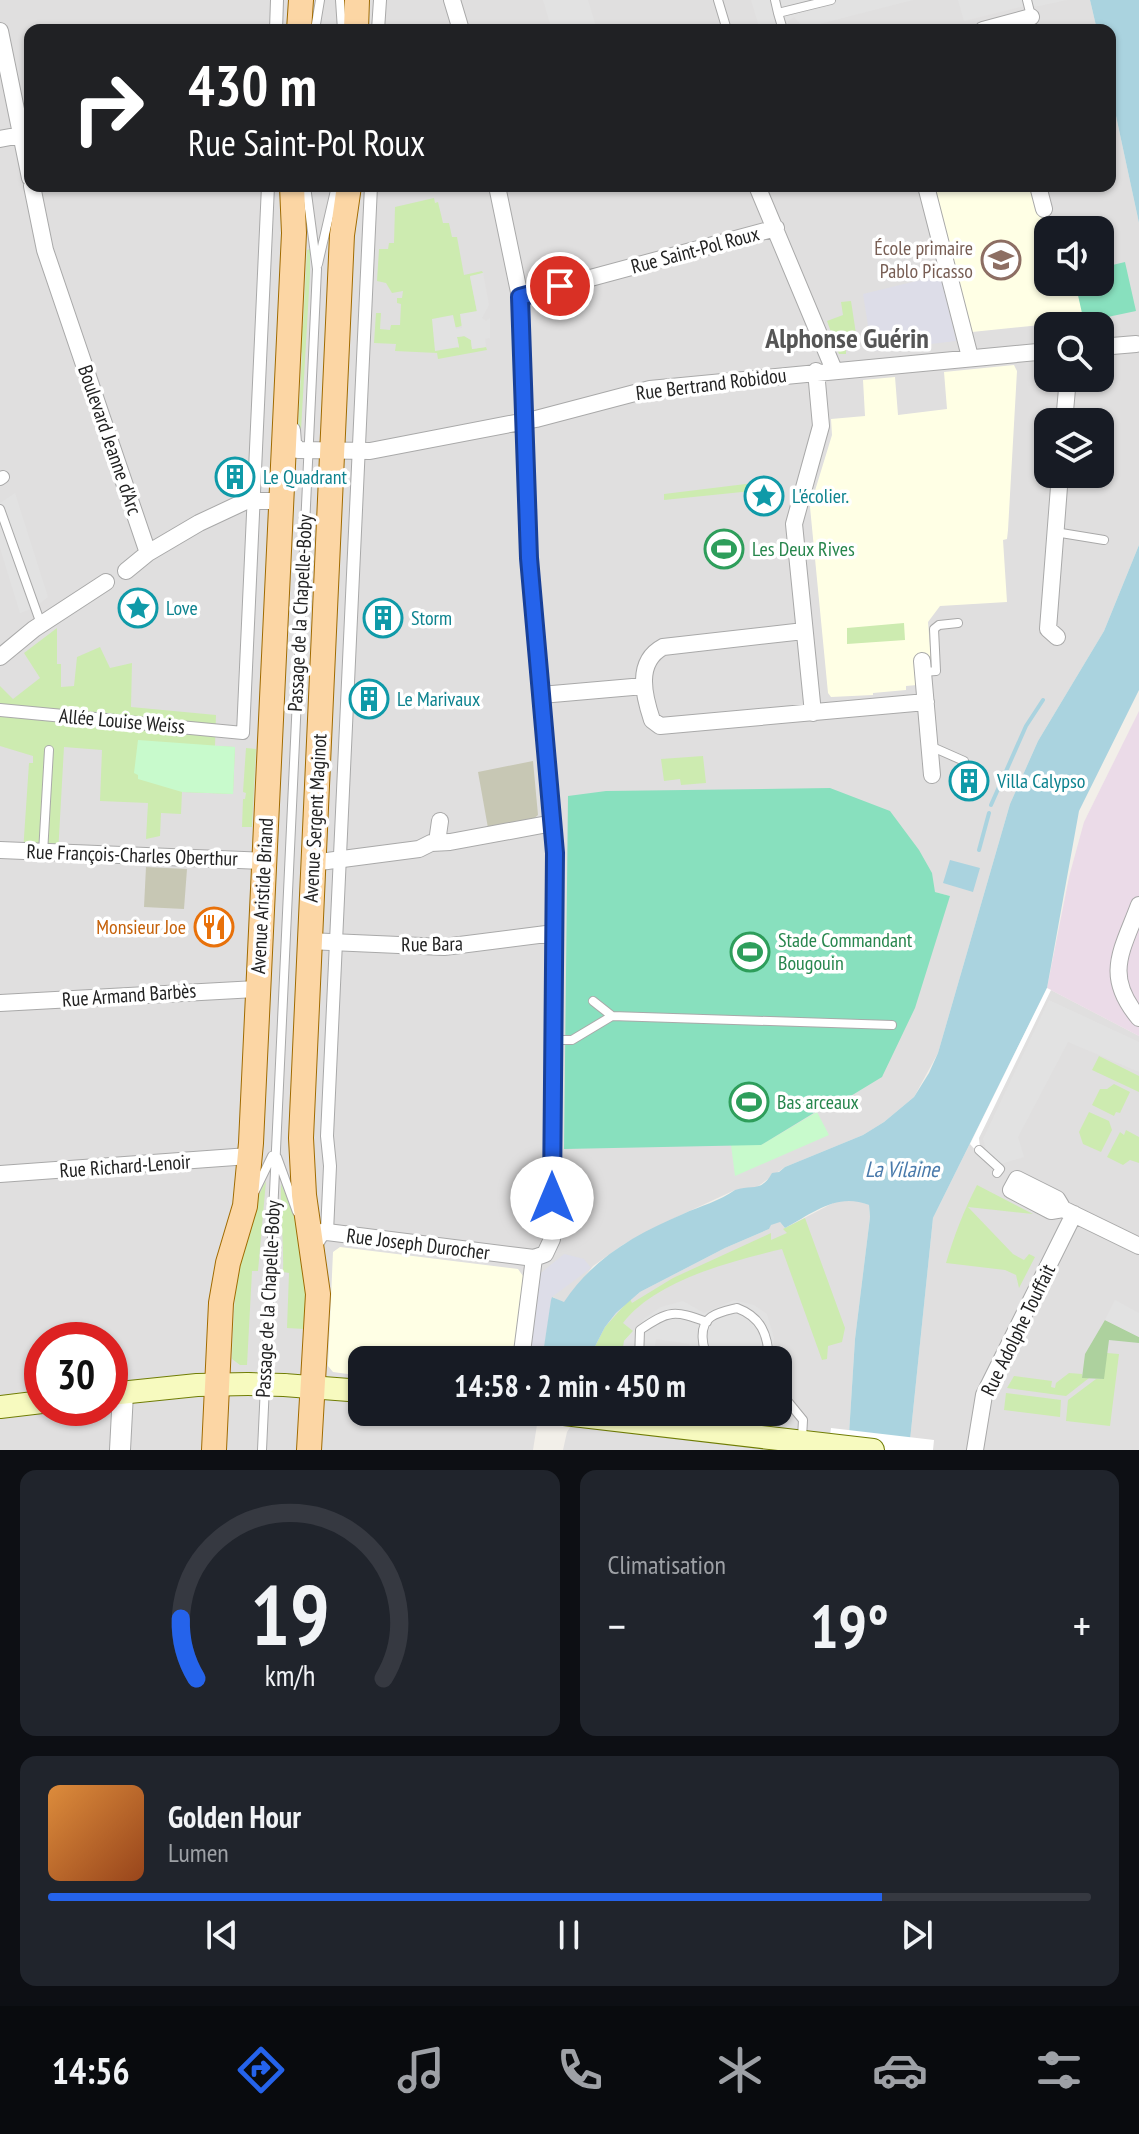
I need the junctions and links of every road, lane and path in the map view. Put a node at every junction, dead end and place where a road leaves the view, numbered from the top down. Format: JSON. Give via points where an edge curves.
{"nodes":[{"id":1,"x":277,"y":0,"type":"edge"},
{"id":2,"x":320,"y":0,"type":"edge"},
{"id":3,"x":340,"y":0,"type":"edge"},
{"id":4,"x":357,"y":0,"type":"edge"},
{"id":5,"x":380,"y":0,"type":"edge"},
{"id":6,"x":452,"y":0,"type":"edge"},
{"id":7,"x":718,"y":0,"type":"edge"},
{"id":8,"x":775,"y":0,"type":"edge"},
{"id":9,"x":831,"y":0,"type":"edge"},
{"id":10,"x":1027,"y":0,"type":"edge"},
{"id":11,"x":778,"y":13,"type":"junction"},
{"id":12,"x":1031,"y":17,"type":"joint"},
{"id":13,"x":303,"y":22,"type":"edge"},
{"id":14,"x":276,"y":24,"type":"edge"},
{"id":15,"x":342,"y":24,"type":"edge"},
{"id":16,"x":356,"y":24,"type":"edge"},
{"id":17,"x":378,"y":24,"type":"edge"},
{"id":18,"x":459,"y":24,"type":"edge"},
{"id":19,"x":725,"y":24,"type":"edge"},
{"id":20,"x":781,"y":24,"type":"edge"},
{"id":21,"x":1011,"y":24,"type":"edge"},
{"id":22,"x":0,"y":31,"type":"edge"},
{"id":23,"x":21,"y":135,"type":"junction"},
{"id":24,"x":0,"y":139,"type":"edge"},
{"id":25,"x":24,"y":149,"type":"edge"},
{"id":26,"x":33,"y":192,"type":"edge"},
{"id":27,"x":268,"y":192,"type":"edge"},
{"id":28,"x":292,"y":192,"type":"edge"},
{"id":29,"x":307,"y":192,"type":"edge"},
{"id":30,"x":335,"y":192,"type":"edge"},
{"id":31,"x":348,"y":192,"type":"edge"},
{"id":32,"x":371,"y":192,"type":"edge"},
{"id":33,"x":498,"y":192,"type":"edge"},
{"id":34,"x":760,"y":192,"type":"edge"},
{"id":35,"x":928,"y":192,"type":"edge"},
{"id":36,"x":1040,"y":192,"type":"edge"},
{"id":37,"x":1044,"y":209,"type":"dead end"},
{"id":38,"x":776,"y":228,"type":"junction"},
{"id":39,"x":317,"y":269,"type":"junction"},
{"id":40,"x":520,"y":297,"type":"junction"},
{"id":41,"x":289,"y":338,"type":"junction"},
{"id":42,"x":1136,"y":344,"type":"dead end"},
{"id":43,"x":1114,"y":346,"type":"edge"},
{"id":44,"x":1034,"y":352,"type":"edge"},
{"id":45,"x":970,"y":357,"type":"junction"},
{"id":46,"x":834,"y":370,"type":"junction"},
{"id":47,"x":816,"y":371,"type":"junction"},
{"id":48,"x":524,"y":421,"type":"junction"},
{"id":49,"x":320,"y":451,"type":"junction"},
{"id":50,"x":359,"y":452,"type":"junction"},
{"id":51,"x":1059,"y":488,"type":"edge"},
{"id":52,"x":253,"y":500,"type":"junction"},
{"id":53,"x":281,"y":501,"type":"junction"},
{"id":54,"x":0,"y":509,"type":"edge"},
{"id":55,"x":1055,"y":532,"type":"junction"},
{"id":56,"x":1104,"y":540,"type":"dead end"},
{"id":57,"x":148,"y":553,"type":"junction"},
{"id":58,"x":126,"y":571,"type":"dead end"},
{"id":59,"x":106,"y":582,"type":"dead end"},
{"id":60,"x":958,"y":623,"type":"dead end"},
{"id":61,"x":42,"y":624,"type":"junction"},
{"id":62,"x":804,"y":631,"type":"junction"},
{"id":63,"x":1057,"y":637,"type":"dead end"},
{"id":64,"x":0,"y":657,"type":"edge"},
{"id":65,"x":923,"y":667,"type":"joint"},
{"id":66,"x":644,"y":686,"type":"junction"},
{"id":67,"x":541,"y":695,"type":"junction"},
{"id":68,"x":926,"y":702,"type":"junction"},
{"id":69,"x":0,"y":710,"type":"edge"},
{"id":70,"x":813,"y":713,"type":"junction"},
{"id":71,"x":929,"y":746,"type":"junction"},
{"id":72,"x":49,"y":750,"type":"dead end"},
{"id":73,"x":964,"y":761,"type":"dead end"},
{"id":74,"x":932,"y":775,"type":"dead end"},
{"id":75,"x":440,"y":821,"type":"dead end"},
{"id":76,"x":553,"y":823,"type":"junction"},
{"id":77,"x":437,"y":842,"type":"junction"},
{"id":78,"x":0,"y":850,"type":"edge"},
{"id":79,"x":43,"y":853,"type":"junction"},
{"id":80,"x":265,"y":861,"type":"junction"},
{"id":81,"x":341,"y":861,"type":"junction"},
{"id":82,"x":312,"y":863,"type":"junction"},
{"id":83,"x":1139,"y":905,"type":"edge"},
{"id":84,"x":554,"y":933,"type":"junction"},
{"id":85,"x":308,"y":941,"type":"junction"},
{"id":86,"x":337,"y":942,"type":"junction"},
{"id":87,"x":258,"y":989,"type":"junction"},
{"id":88,"x":593,"y":1001,"type":"dead end"},
{"id":89,"x":0,"y":1003,"type":"edge"},
{"id":90,"x":612,"y":1016,"type":"junction"},
{"id":91,"x":1138,"y":1016,"type":"edge"},
{"id":92,"x":892,"y":1025,"type":"dead end"},
{"id":93,"x":553,"y":1040,"type":"junction"},
{"id":94,"x":275,"y":1148,"type":"junction"},
{"id":95,"x":979,"y":1150,"type":"dead end"},
{"id":96,"x":249,"y":1156,"type":"junction"},
{"id":97,"x":997,"y":1173,"type":"dead end"},
{"id":98,"x":0,"y":1174,"type":"edge"},
{"id":99,"x":245,"y":1206,"type":"junction"},
{"id":100,"x":319,"y":1240,"type":"junction"},
{"id":101,"x":1139,"y":1246,"type":"edge"},
{"id":102,"x":534,"y":1258,"type":"junction"},
{"id":103,"x":707,"y":1322,"type":"junction"},
{"id":104,"x":523,"y":1346,"type":"edge"},
{"id":105,"x":639,"y":1346,"type":"edge"},
{"id":106,"x":704,"y":1346,"type":"edge"},
{"id":107,"x":768,"y":1346,"type":"edge"},
{"id":108,"x":217,"y":1383,"type":"junction"},
{"id":109,"x":312,"y":1388,"type":"junction"},
{"id":110,"x":348,"y":1390,"type":"edge"},
{"id":111,"x":128,"y":1392,"type":"edge"},
{"id":112,"x":24,"y":1404,"type":"edge"},
{"id":113,"x":0,"y":1407,"type":"edge"},
{"id":114,"x":792,"y":1407,"type":"edge"},
{"id":115,"x":118,"y":1426,"type":"edge"},
{"id":116,"x":665,"y":1426,"type":"edge"},
{"id":117,"x":815,"y":1445,"type":"edge"},
{"id":118,"x":120,"y":1450,"type":"edge"},
{"id":119,"x":214,"y":1450,"type":"edge"},
{"id":120,"x":262,"y":1450,"type":"edge"},
{"id":121,"x":309,"y":1450,"type":"edge"},
{"id":122,"x":873,"y":1450,"type":"edge"},
{"id":123,"x":975,"y":1450,"type":"edge"}],
"edges":[{"from":1,"to":14,"type":"street"},
{"from":2,"to":13,"type":"lane"},
{"from":3,"to":15,"type":"lane"},
{"from":4,"to":16,"type":"main road"},
{"from":5,"to":17,"type":"street"},
{"from":6,"to":18,"type":"street"},
{"from":7,"to":19,"type":"lane"},
{"from":8,"to":11,"type":"lane"},
{"from":9,"to":11,"type":"lane"},
{"from":10,"to":12,"type":"lane"},
{"from":11,"to":20,"type":"lane"},
{"from":12,"to":21,"type":"street"},
{"from":22,"to":23,"type":"street"},
{"from":23,"to":24,"type":"street"},
{"from":23,"to":25,"type":"street"},
{"from":26,"to":57,"type":"street","name":"Boulevard Jeanne d'Arc","via":[[45,250]]},
{"from":27,"to":52,"type":"street"},
{"from":28,"to":41,"type":"main road","name":"Avenue Aristide Briand"},
{"from":29,"to":39,"type":"lane"},
{"from":30,"to":39,"type":"lane"},
{"from":31,"to":49,"type":"main road","name":"Avenue Sergent Maginot"},
{"from":32,"to":50,"type":"street","name":"Avenue Sergent Maginot"},
{"from":33,"to":40,"type":"street"},
{"from":34,"to":38,"type":"street"},
{"from":35,"to":45,"type":"street"},
{"from":36,"to":37,"type":"street"},
{"from":38,"to":40,"type":"street","name":"Rue Saint-Pol Roux"},
{"from":38,"to":46,"type":"street"},
{"from":39,"to":49,"type":"lane","name":"Passage de la Chapelle-Boby"},
{"from":40,"to":48,"type":"street"},
{"from":41,"to":49,"type":"street","name":"Avenue Aristide Briand","via":[[296,358],[292,439],[298,450]]},
{"from":41,"to":53,"type":"main road","name":"Avenue Aristide Briand"},
{"from":42,"to":43,"type":"street"},
{"from":44,"to":45,"type":"street","name":"Rue Bertrand Robidou"},
{"from":45,"to":46,"type":"street","name":"Rue Bertrand Robidou"},
{"from":46,"to":47,"type":"street","name":"Rue Bertrand Robidou"},
{"from":47,"to":48,"type":"street","name":"Rue Bertrand Robidou","via":[[650,389]]},
{"from":47,"to":62,"type":"street","via":[[821,426],[794,524]]},
{"from":48,"to":50,"type":"street","name":"Rue Bertrand Robidou"},
{"from":48,"to":67,"type":"street"},
{"from":49,"to":50,"type":"street","name":"Rue Bertrand Robidou"},
{"from":49,"to":82,"type":"main road","name":"Avenue Sergent Maginot"},
{"from":49,"to":94,"type":"lane","name":"Passage de la Chapelle-Boby"},
{"from":50,"to":81,"type":"street","name":"Avenue Sergent Maginot"},
{"from":51,"to":55,"type":"street"},
{"from":52,"to":53,"type":"street"},
{"from":52,"to":57,"type":"street"},
{"from":52,"to":69,"type":"street","name":"Allée Louise Weiss","via":[[243,733]]},
{"from":53,"to":80,"type":"main road","name":"Avenue Aristide Briand"},
{"from":54,"to":61,"type":"lane"},
{"from":55,"to":56,"type":"lane"},
{"from":55,"to":63,"type":"street","via":[[1048,629]]},
{"from":57,"to":58,"type":"street"},
{"from":59,"to":61,"type":"street"},
{"from":60,"to":65,"type":"lane","via":[[934,629],[936,671]]},
{"from":61,"to":64,"type":"street"},
{"from":62,"to":66,"type":"street","via":[[663,647],[651,657]]},
{"from":62,"to":70,"type":"street"},
{"from":65,"to":68,"type":"street"},
{"from":66,"to":67,"type":"street"},
{"from":66,"to":70,"type":"street","via":[[652,720],[660,726]]},
{"from":67,"to":76,"type":"street"},
{"from":68,"to":70,"type":"street"},
{"from":68,"to":71,"type":"street"},
{"from":71,"to":73,"type":"lane"},
{"from":71,"to":74,"type":"street"},
{"from":72,"to":79,"type":"lane"},
{"from":75,"to":77,"type":"street"},
{"from":76,"to":77,"type":"street"},
{"from":76,"to":84,"type":"street"},
{"from":77,"to":81,"type":"street"},
{"from":78,"to":79,"type":"street","name":"Rue François-Charles Oberthur"},
{"from":79,"to":80,"type":"street","name":"Rue François-Charles Oberthur"},
{"from":80,"to":87,"type":"main road","name":"Avenue Aristide Briand"},
{"from":81,"to":82,"type":"street"},
{"from":81,"to":86,"type":"street","name":"Avenue Sergent Maginot"},
{"from":82,"to":85,"type":"main road","name":"Avenue Sergent Maginot"},
{"from":83,"to":91,"type":"street","via":[[1117,979]]},
{"from":84,"to":86,"type":"street","name":"Rue Bara","via":[[444,947]]},
{"from":84,"to":93,"type":"street"},
{"from":85,"to":86,"type":"street","name":"Rue Bara"},
{"from":85,"to":100,"type":"main road","name":"Avenue Sergent Maginot","via":[[301,1145]]},
{"from":86,"to":100,"type":"street","name":"Avenue Sergent Maginot","via":[[330,1166]]},
{"from":87,"to":89,"type":"street","name":"Rue Armand Barbès"},
{"from":87,"to":96,"type":"main road","name":"Avenue Aristide Briand"},
{"from":88,"to":90,"type":"lane"},
{"from":90,"to":92,"type":"lane"},
{"from":90,"to":93,"type":"lane","via":[[572,1040]]},
{"from":93,"to":102,"type":"street","via":[[552,1239],[545,1254]]},
{"from":94,"to":99,"type":"lane","name":"Passage de la Chapelle-Boby"},
{"from":94,"to":100,"type":"lane","name":"Passage de la Chapelle-Boby"},
{"from":94,"to":120,"type":"lane","name":"Passage de la Chapelle-Boby"},
{"from":95,"to":97,"type":"lane","via":[[1000,1169]]},
{"from":96,"to":98,"type":"street","name":"Rue Richard-Lenoir"},
{"from":96,"to":99,"type":"main road","name":"Avenue Aristide Briand"},
{"from":99,"to":108,"type":"main road","name":"Avenue Aristide Briand","via":[[222,1293]]},
{"from":100,"to":102,"type":"street","name":"Rue Joseph Durocher"},
{"from":100,"to":109,"type":"main road","name":"Avenue Sergent Maginot"},
{"from":101,"to":123,"type":"street","name":"Rue Adolphe Touffait","via":[[1068,1211],[984,1395]]},
{"from":102,"to":104,"type":"street"},
{"from":103,"to":105,"type":"lane","via":[[664,1313],[640,1330]]},
{"from":103,"to":106,"type":"lane"},
{"from":103,"to":107,"type":"lane","via":[[737,1308],[763,1326]]},
{"from":108,"to":109,"type":"main road","bridge":true},
{"from":108,"to":111,"type":"main road"},
{"from":108,"to":119,"type":"main road","name":"Avenue Aristide Briand"},
{"from":109,"to":110,"type":"main road"},
{"from":109,"to":121,"type":"main road","name":"Avenue Sergent Maginot"},
{"from":112,"to":113,"type":"main road"},
{"from":114,"to":117,"type":"lane"},
{"from":115,"to":118,"type":"street"},
{"from":116,"to":117,"type":"main road"},
{"from":117,"to":122,"type":"main road"}]}
